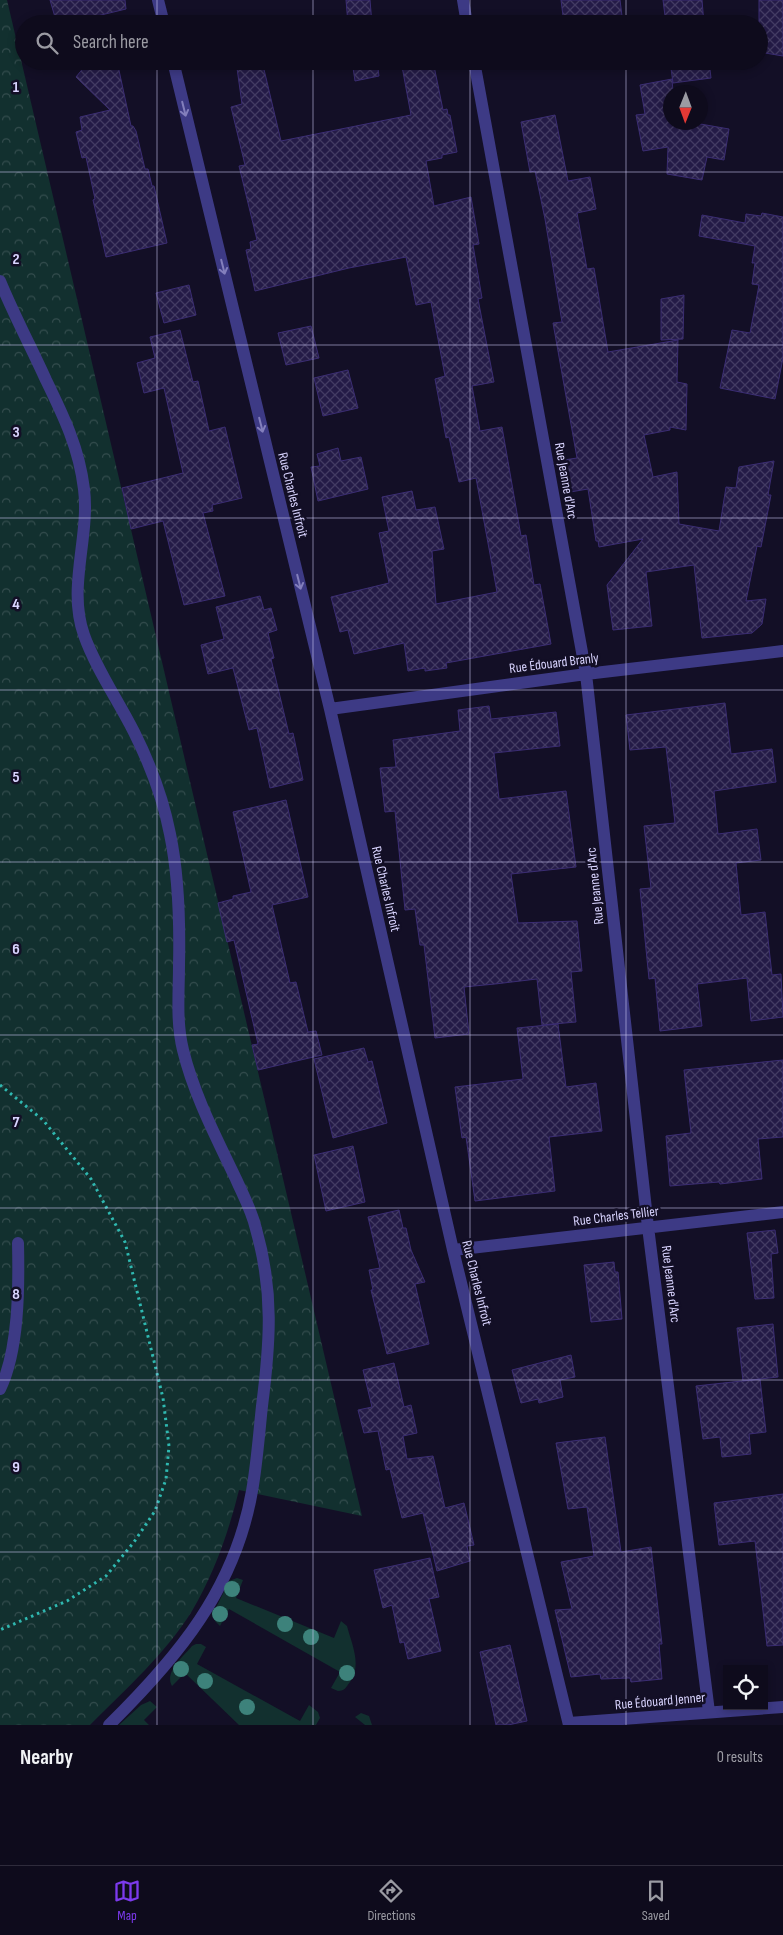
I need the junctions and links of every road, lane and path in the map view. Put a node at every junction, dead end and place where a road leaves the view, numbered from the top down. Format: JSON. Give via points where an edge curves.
{"nodes":[{"id":1,"x":158,"y":0,"type":"edge"},
{"id":2,"x":462,"y":0,"type":"edge"},
{"id":3,"x":162,"y":15,"type":"edge"},
{"id":4,"x":465,"y":15,"type":"edge"},
{"id":5,"x":175,"y":70,"type":"edge"},
{"id":6,"x":476,"y":70,"type":"edge"},
{"id":7,"x":0,"y":281,"type":"edge"},
{"id":8,"x":783,"y":651,"type":"edge"},
{"id":9,"x":586,"y":674,"type":"junction"},
{"id":10,"x":330,"y":708,"type":"junction"},
{"id":11,"x":0,"y":1086,"type":"edge"},
{"id":12,"x":783,"y":1212,"type":"edge"},
{"id":13,"x":648,"y":1227,"type":"junction"},
{"id":14,"x":18,"y":1243,"type":"dead end"},
{"id":15,"x":453,"y":1250,"type":"junction"},
{"id":16,"x":0,"y":1389,"type":"edge"},
{"id":17,"x":0,"y":1630,"type":"edge"},
{"id":18,"x":783,"y":1707,"type":"edge"},
{"id":19,"x":709,"y":1712,"type":"junction"},
{"id":20,"x":569,"y":1724,"type":"edge"},
{"id":21,"x":110,"y":1725,"type":"edge"}],
"edges":[{"from":1,"to":3,"type":"street"},
{"from":2,"to":4,"type":"street"},
{"from":5,"to":10,"type":"street","name":"Rue Charles Infroit","one_way":true},
{"from":6,"to":9,"type":"street","name":"Rue Jeanne d'Arc"},
{"from":7,"to":21,"type":"street","via":[[70,428],[80,460],[85,495],[77,598],[79,616],[92,655],[136,735],[160,794],[178,882],[182,1046],[204,1111],[251,1212],[266,1271],[270,1318],[252,1492],[231,1560],[216,1594],[176,1655]]},
{"from":8,"to":9,"type":"street","name":"Rue Édouard Branly"},
{"from":9,"to":10,"type":"street","name":"Rue Édouard Branly"},
{"from":9,"to":13,"type":"street","name":"Rue Jeanne d'Arc"},
{"from":10,"to":15,"type":"street","name":"Rue Charles Infroit"},
{"from":11,"to":17,"type":"path","via":[[43,1120],[91,1179],[125,1242],[162,1398],[169,1446],[166,1479],[155,1511],[106,1576],[67,1601]]},
{"from":12,"to":13,"type":"street","name":"Rue Charles Tellier"},
{"from":13,"to":15,"type":"street","name":"Rue Charles Tellier"},
{"from":13,"to":19,"type":"street","name":"Rue Jeanne d'Arc"},
{"from":14,"to":16,"type":"street","via":[[14,1331]]},
{"from":15,"to":20,"type":"street","name":"Rue Charles Infroit"},
{"from":18,"to":19,"type":"street","name":"Rue Édouard Jenner"},
{"from":19,"to":20,"type":"street","name":"Rue Édouard Jenner"}]}
